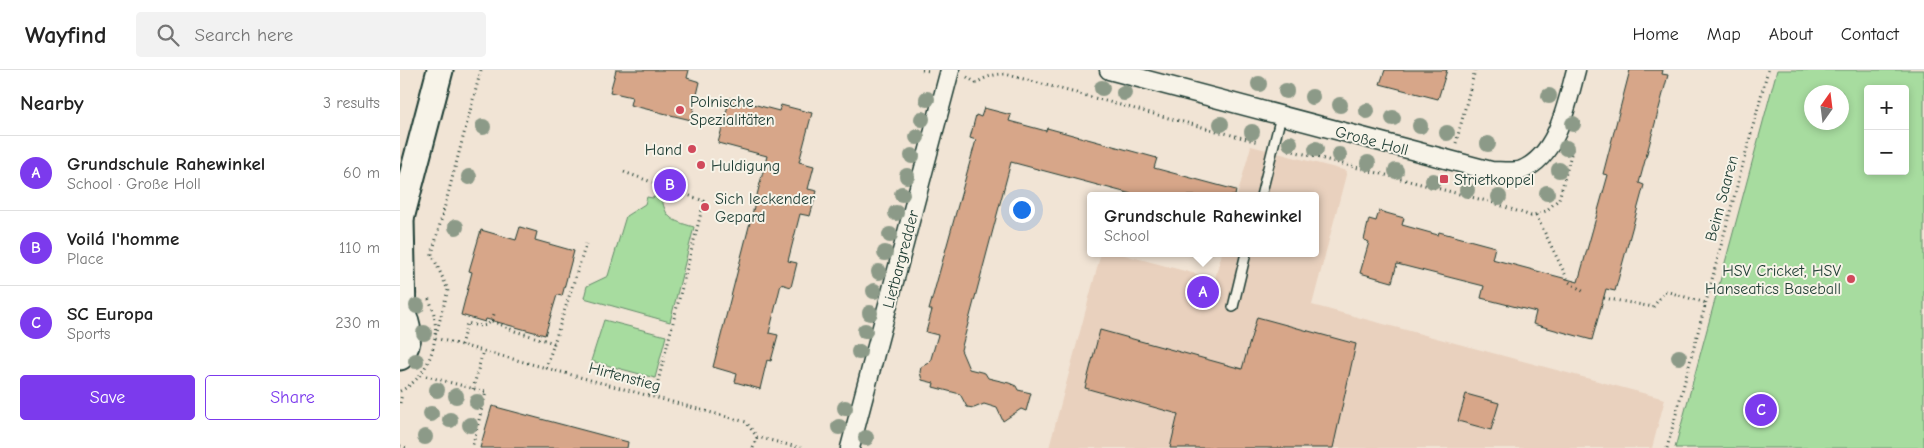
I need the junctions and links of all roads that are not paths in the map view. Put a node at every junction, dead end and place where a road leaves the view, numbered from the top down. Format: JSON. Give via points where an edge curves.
{"nodes":[{"id":1,"x":440,"y":70,"type":"edge"},
{"id":2,"x":1108,"y":70,"type":"edge"},
{"id":3,"x":1576,"y":70,"type":"edge"},
{"id":4,"x":957,"y":72,"type":"edge"},
{"id":5,"x":1153,"y":76,"type":"edge"},
{"id":6,"x":1281,"y":116,"type":"junction"},
{"id":7,"x":1262,"y":192,"type":"edge"},
{"id":8,"x":401,"y":221,"type":"edge"},
{"id":9,"x":1245,"y":257,"type":"edge"},
{"id":10,"x":1233,"y":306,"type":"dead end"},
{"id":11,"x":402,"y":312,"type":"edge"},
{"id":12,"x":400,"y":358,"type":"edge"},
{"id":13,"x":850,"y":448,"type":"edge"}],
"edges":[{"from":1,"to":8,"type":"street"},
{"from":2,"to":5,"type":"street","name":"Große Holl"},
{"from":3,"to":6,"type":"street","name":"Große Holl","via":[[1563,118],[1543,156],[1521,170],[1491,170]]},
{"from":4,"to":13,"type":"street","name":"Lietbargredder"},
{"from":5,"to":6,"type":"street","name":"Große Holl"},
{"from":6,"to":7,"type":"lane"},
{"from":8,"to":11,"type":"street"},
{"from":9,"to":10,"type":"lane"},
{"from":11,"to":12,"type":"street","via":[[408,334],[406,348]]}]}
